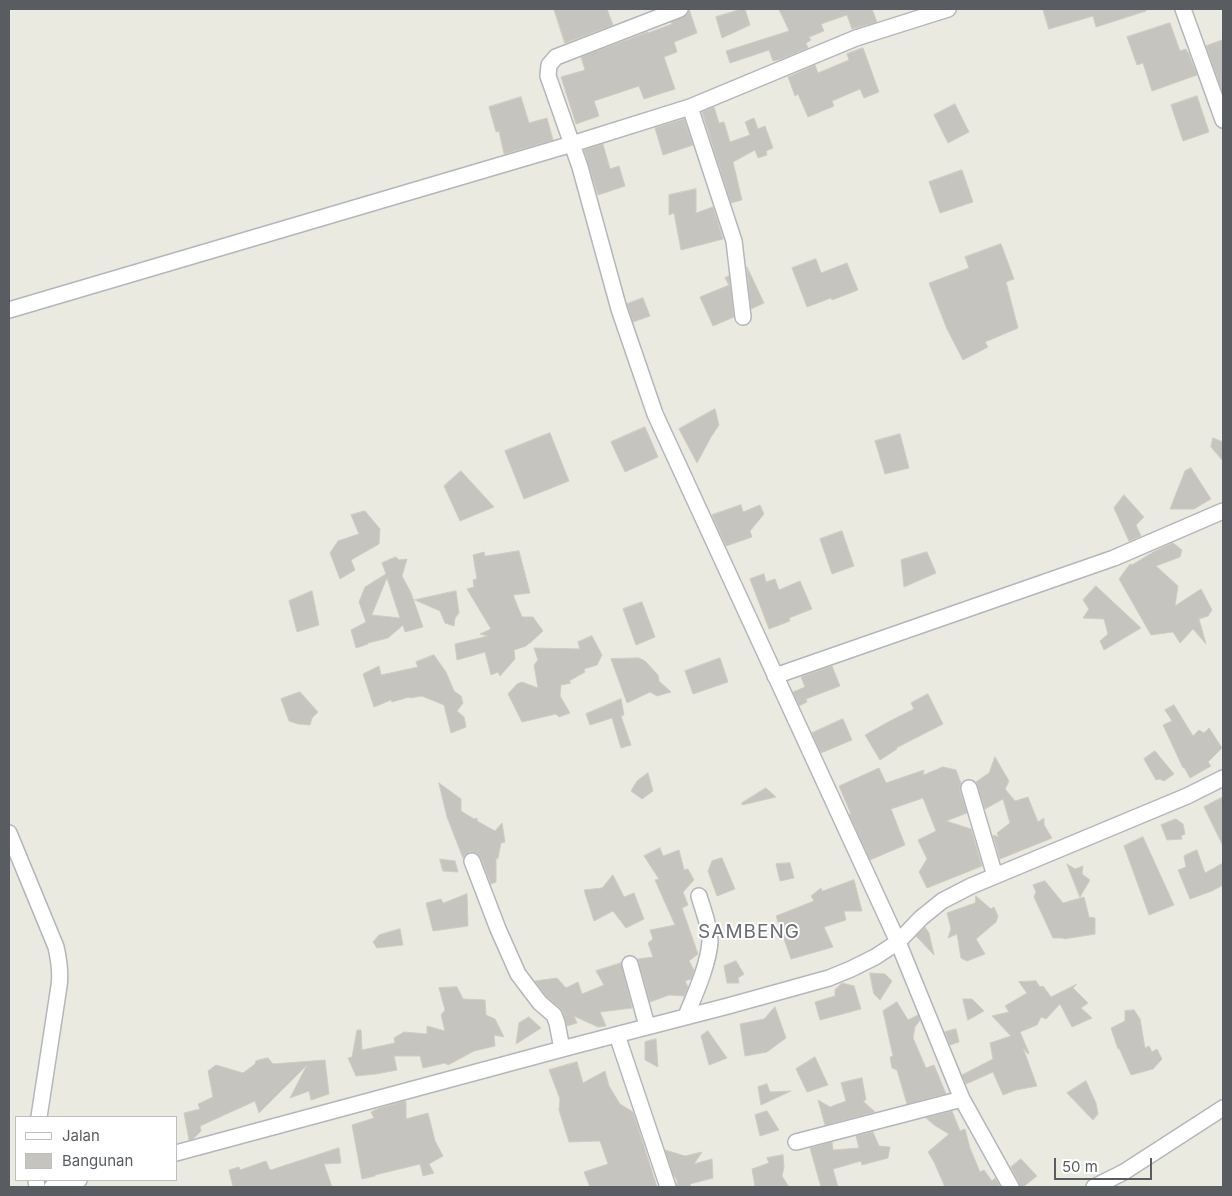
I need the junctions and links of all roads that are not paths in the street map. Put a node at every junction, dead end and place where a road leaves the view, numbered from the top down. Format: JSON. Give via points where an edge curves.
{"nodes":[{"id":1,"x":680,"y":9,"type":"edge"},
{"id":2,"x":948,"y":9,"type":"edge"},
{"id":3,"x":1183,"y":9,"type":"edge"},
{"id":4,"x":690,"y":107,"type":"junction"},
{"id":5,"x":1223,"y":120,"type":"edge"},
{"id":6,"x":572,"y":144,"type":"junction"},
{"id":7,"x":9,"y":310,"type":"edge"},
{"id":8,"x":743,"y":317,"type":"dead end"},
{"id":9,"x":1223,"y":511,"type":"edge"},
{"id":10,"x":775,"y":676,"type":"junction"},
{"id":11,"x":1223,"y":778,"type":"edge"},
{"id":12,"x":970,"y":788,"type":"dead end"},
{"id":13,"x":9,"y":833,"type":"edge"},
{"id":14,"x":472,"y":861,"type":"dead end"},
{"id":15,"x":995,"y":876,"type":"junction"},
{"id":16,"x":699,"y":896,"type":"dead end"},
{"id":17,"x":898,"y":942,"type":"junction"},
{"id":18,"x":630,"y":964,"type":"dead end"},
{"id":19,"x":686,"y":1016,"type":"junction"},
{"id":20,"x":648,"y":1026,"type":"junction"},
{"id":21,"x":618,"y":1035,"type":"junction"},
{"id":22,"x":562,"y":1049,"type":"junction"},
{"id":23,"x":962,"y":1099,"type":"junction"},
{"id":24,"x":1223,"y":1108,"type":"edge"},
{"id":25,"x":39,"y":1116,"type":"edge"},
{"id":26,"x":796,"y":1142,"type":"dead end"},
{"id":27,"x":178,"y":1152,"type":"edge"},
{"id":28,"x":75,"y":1181,"type":"edge"},
{"id":29,"x":52,"y":1187,"type":"edge"},
{"id":30,"x":668,"y":1187,"type":"edge"},
{"id":31,"x":1011,"y":1187,"type":"edge"},
{"id":32,"x":1094,"y":1187,"type":"edge"}],
"edges":[{"from":1,"to":6,"type":"street","via":[[556,57],[549,65],[548,76]]},
{"from":2,"to":4,"type":"street","via":[[856,38]]},
{"from":3,"to":5,"type":"street"},
{"from":4,"to":6,"type":"street"},
{"from":4,"to":8,"type":"street","via":[[734,241]]},
{"from":6,"to":7,"type":"street"},
{"from":6,"to":10,"type":"street","via":[[619,309],[655,414]]},
{"from":9,"to":10,"type":"street","via":[[1114,558]]},
{"from":10,"to":17,"type":"street"},
{"from":11,"to":15,"type":"street"},
{"from":12,"to":15,"type":"street"},
{"from":13,"to":25,"type":"street","via":[[56,947],[59,963],[59,986]]},
{"from":14,"to":22,"type":"street","via":[[518,974],[554,1016]]},
{"from":15,"to":17,"type":"street","via":[[942,901]]},
{"from":16,"to":19,"type":"street","via":[[710,941],[705,967]]},
{"from":17,"to":19,"type":"street","via":[[860,965],[829,978]]},
{"from":17,"to":23,"type":"street"},
{"from":18,"to":20,"type":"street"},
{"from":19,"to":20,"type":"street"},
{"from":20,"to":21,"type":"street"},
{"from":21,"to":22,"type":"street"},
{"from":21,"to":30,"type":"street"},
{"from":22,"to":27,"type":"street"},
{"from":23,"to":26,"type":"street"},
{"from":23,"to":31,"type":"street"},
{"from":24,"to":32,"type":"street","via":[[1124,1172]]},
{"from":28,"to":29,"type":"street"}]}
